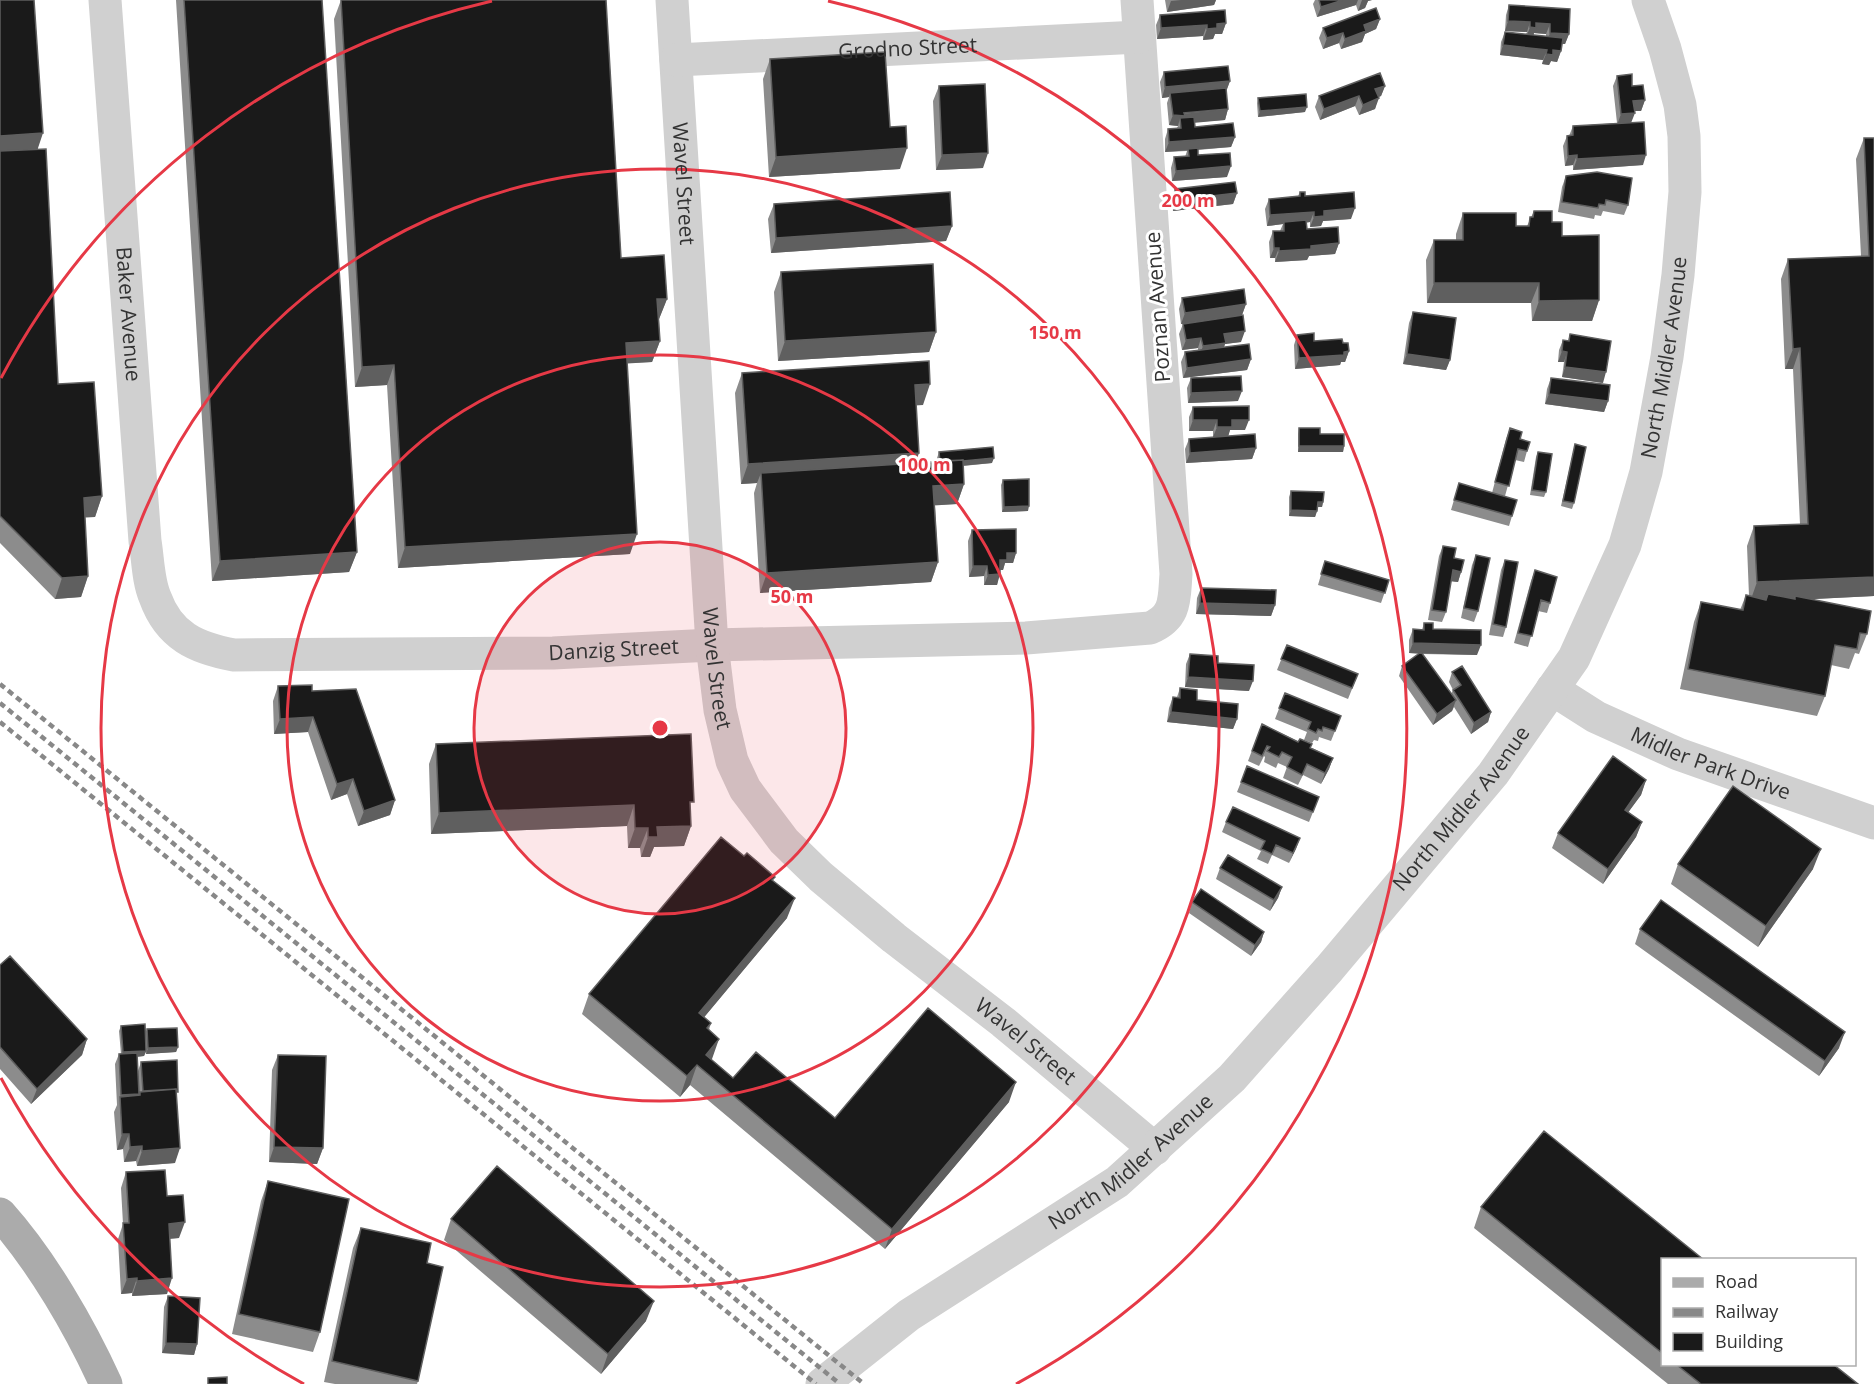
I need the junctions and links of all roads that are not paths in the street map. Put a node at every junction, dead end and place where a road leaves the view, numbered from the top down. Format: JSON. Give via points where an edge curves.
{"nodes":[{"id":1,"x":105,"y":0,"type":"edge"},
{"id":2,"x":672,"y":0,"type":"edge"},
{"id":3,"x":1137,"y":0,"type":"edge"},
{"id":4,"x":1648,"y":0,"type":"edge"},
{"id":5,"x":1139,"y":37,"type":"junction"},
{"id":6,"x":676,"y":60,"type":"junction"},
{"id":7,"x":1170,"y":613,"type":"joint"},
{"id":8,"x":169,"y":623,"type":"joint"},
{"id":9,"x":712,"y":645,"type":"junction"},
{"id":10,"x":1552,"y":688,"type":"junction"},
{"id":11,"x":1874,"y":823,"type":"edge"},
{"id":12,"x":1155,"y":1149,"type":"junction"},
{"id":13,"x":0,"y":1214,"type":"edge"},
{"id":14,"x":106,"y":1384,"type":"edge"},
{"id":15,"x":822,"y":1384,"type":"edge"}],
"edges":[{"from":1,"to":8,"type":"street","name":"Baker Avenue","via":[[145,541],[154,597]]},
{"from":2,"to":6,"type":"street","name":"Wavel Street"},
{"from":3,"to":5,"type":"street","name":"Poznan Avenue"},
{"from":4,"to":10,"type":"street","name":"North Midler Avenue","via":[[1680,105],[1684,136],[1684,204],[1667,357],[1646,472],[1625,545],[1574,658]]},
{"from":5,"to":6,"type":"street","name":"Grodno Street"},
{"from":5,"to":7,"type":"street","name":"Poznan Avenue","via":[[1176,574]]},
{"from":6,"to":9,"type":"street","name":"Wavel Street"},
{"from":7,"to":9,"type":"street","name":"Danzig Street","via":[[1150,628],[1026,638]]},
{"from":8,"to":9,"type":"street","name":"Danzig Street","via":[[186,640],[234,655],[554,653]]},
{"from":9,"to":12,"type":"street","name":"Wavel Street","via":[[720,710],[732,761],[745,789],[784,841],[894,938],[1003,1022]]},
{"from":10,"to":11,"type":"street","name":"Midler Park Drive","via":[[1596,717],[1678,754]]},
{"from":10,"to":12,"type":"street","name":"North Midler Avenue","via":[[1493,774],[1329,969],[1232,1078]]},
{"from":12,"to":15,"type":"street","name":"North Midler Avenue","via":[[1117,1182],[909,1315]]},
{"from":13,"to":14,"type":"main road","via":[[45,1274]]}]}
